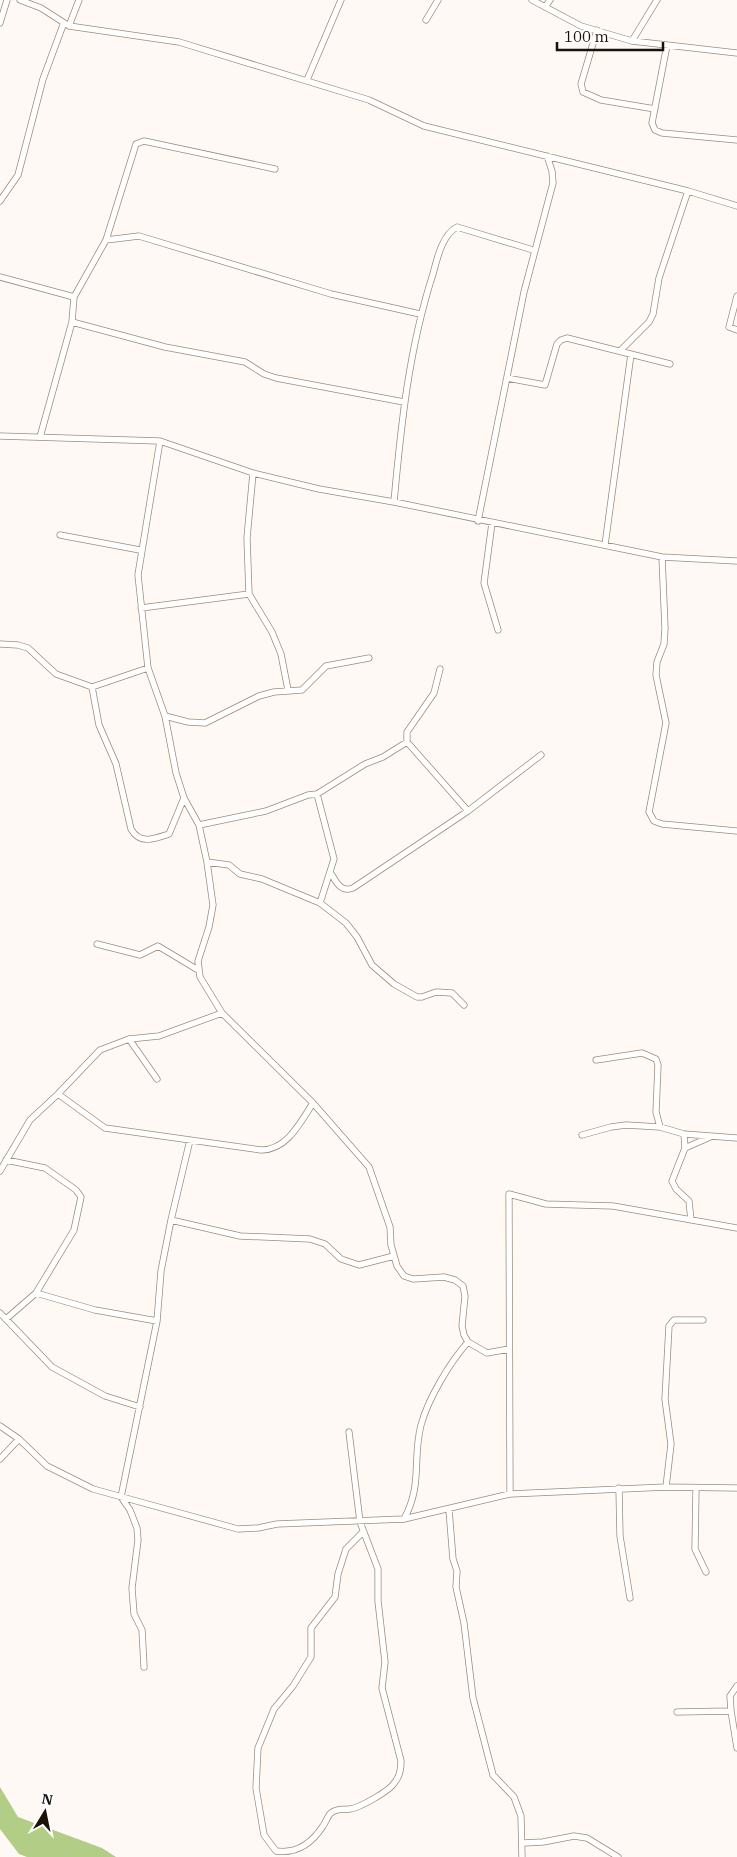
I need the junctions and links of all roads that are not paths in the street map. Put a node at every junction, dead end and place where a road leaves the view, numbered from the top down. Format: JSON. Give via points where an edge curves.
{"nodes":[{"id":1,"x":7,"y":0,"type":"edge"},
{"id":2,"x":20,"y":0,"type":"edge"},
{"id":3,"x":79,"y":0,"type":"edge"},
{"id":4,"x":341,"y":0,"type":"edge"},
{"id":5,"x":438,"y":0,"type":"edge"},
{"id":6,"x":532,"y":0,"type":"edge"},
{"id":7,"x":550,"y":0,"type":"edge"},
{"id":8,"x":657,"y":0,"type":"edge"},
{"id":9,"x":545,"y":7,"type":"junction"},
{"id":10,"x":426,"y":20,"type":"dead end"},
{"id":11,"x":0,"y":23,"type":"edge"},
{"id":12,"x":66,"y":26,"type":"junction"},
{"id":13,"x":597,"y":30,"type":"junction"},
{"id":14,"x":632,"y":41,"type":"junction"},
{"id":15,"x":667,"y":46,"type":"junction"},
{"id":16,"x":737,"y":53,"type":"edge"},
{"id":17,"x":306,"y":80,"type":"junction"},
{"id":18,"x":655,"y":108,"type":"junction"},
{"id":19,"x":737,"y":140,"type":"edge"},
{"id":20,"x":547,"y":156,"type":"junction"},
{"id":21,"x":275,"y":169,"type":"dead end"},
{"id":22,"x":688,"y":191,"type":"junction"},
{"id":23,"x":0,"y":201,"type":"edge"},
{"id":24,"x":737,"y":206,"type":"edge"},
{"id":25,"x":106,"y":240,"type":"junction"},
{"id":26,"x":533,"y":250,"type":"junction"},
{"id":27,"x":0,"y":277,"type":"edge"},
{"id":28,"x":737,"y":296,"type":"edge"},
{"id":29,"x":74,"y":297,"type":"junction"},
{"id":30,"x":420,"y":314,"type":"junction"},
{"id":31,"x":72,"y":322,"type":"junction"},
{"id":32,"x":737,"y":330,"type":"edge"},
{"id":33,"x":620,"y":351,"type":"junction"},
{"id":34,"x":631,"y":354,"type":"junction"},
{"id":35,"x":670,"y":364,"type":"dead end"},
{"id":36,"x":507,"y":378,"type":"junction"},
{"id":37,"x":404,"y":402,"type":"junction"},
{"id":38,"x":0,"y":436,"type":"edge"},
{"id":39,"x":40,"y":438,"type":"junction"},
{"id":40,"x":160,"y":441,"type":"junction"},
{"id":41,"x":253,"y":473,"type":"junction"},
{"id":42,"x":394,"y":502,"type":"junction"},
{"id":43,"x":478,"y":521,"type":"junction"},
{"id":44,"x":492,"y":523,"type":"junction"},
{"id":45,"x":60,"y":535,"type":"dead end"},
{"id":46,"x":605,"y":546,"type":"junction"},
{"id":47,"x":140,"y":550,"type":"junction"},
{"id":48,"x":662,"y":557,"type":"junction"},
{"id":49,"x":737,"y":561,"type":"edge"},
{"id":50,"x":249,"y":594,"type":"junction"},
{"id":51,"x":141,"y":608,"type":"junction"},
{"id":52,"x":498,"y":630,"type":"dead end"},
{"id":53,"x":0,"y":644,"type":"edge"},
{"id":54,"x":369,"y":658,"type":"dead end"},
{"id":55,"x":148,"y":668,"type":"junction"},
{"id":56,"x":440,"y":669,"type":"dead end"},
{"id":57,"x":92,"y":688,"type":"junction"},
{"id":58,"x":288,"y":690,"type":"junction"},
{"id":59,"x":165,"y":716,"type":"junction"},
{"id":60,"x":407,"y":742,"type":"junction"},
{"id":61,"x":541,"y":755,"type":"dead end"},
{"id":62,"x":317,"y":794,"type":"junction"},
{"id":63,"x":184,"y":798,"type":"junction"},
{"id":64,"x":468,"y":811,"type":"junction"},
{"id":65,"x":199,"y":825,"type":"junction"},
{"id":66,"x":737,"y":832,"type":"edge"},
{"id":67,"x":206,"y":862,"type":"junction"},
{"id":68,"x":330,"y":872,"type":"junction"},
{"id":69,"x":320,"y":903,"type":"junction"},
{"id":70,"x":97,"y":944,"type":"dead end"},
{"id":71,"x":198,"y":970,"type":"junction"},
{"id":72,"x":464,"y":1005,"type":"dead end"},
{"id":73,"x":222,"y":1013,"type":"junction"},
{"id":74,"x":128,"y":1039,"type":"junction"},
{"id":75,"x":596,"y":1060,"type":"dead end"},
{"id":76,"x":157,"y":1079,"type":"dead end"},
{"id":77,"x":58,"y":1094,"type":"junction"},
{"id":78,"x":313,"y":1103,"type":"junction"},
{"id":79,"x":660,"y":1127,"type":"junction"},
{"id":80,"x":684,"y":1134,"type":"junction"},
{"id":81,"x":582,"y":1135,"type":"dead end"},
{"id":82,"x":711,"y":1136,"type":"junction"},
{"id":83,"x":737,"y":1138,"type":"edge"},
{"id":84,"x":190,"y":1140,"type":"junction"},
{"id":85,"x":685,"y":1148,"type":"junction"},
{"id":86,"x":6,"y":1160,"type":"junction"},
{"id":87,"x":0,"y":1171,"type":"edge"},
{"id":88,"x":170,"y":1220,"type":"junction"},
{"id":89,"x":691,"y":1220,"type":"junction"},
{"id":90,"x":737,"y":1228,"type":"edge"},
{"id":91,"x":394,"y":1256,"type":"junction"},
{"id":92,"x":36,"y":1293,"type":"junction"},
{"id":93,"x":0,"y":1313,"type":"edge"},
{"id":94,"x":6,"y":1319,"type":"junction"},
{"id":95,"x":702,"y":1320,"type":"dead end"},
{"id":96,"x":157,"y":1321,"type":"junction"},
{"id":97,"x":468,"y":1342,"type":"junction"},
{"id":98,"x":509,"y":1349,"type":"junction"},
{"id":99,"x":140,"y":1407,"type":"junction"},
{"id":100,"x":0,"y":1426,"type":"edge"},
{"id":101,"x":349,"y":1432,"type":"dead end"},
{"id":102,"x":19,"y":1438,"type":"junction"},
{"id":103,"x":0,"y":1459,"type":"edge"},
{"id":104,"x":666,"y":1487,"type":"junction"},
{"id":105,"x":619,"y":1488,"type":"junction"},
{"id":106,"x":696,"y":1488,"type":"junction"},
{"id":107,"x":737,"y":1488,"type":"edge"},
{"id":108,"x":510,"y":1494,"type":"junction"},
{"id":109,"x":121,"y":1497,"type":"junction"},
{"id":110,"x":448,"y":1510,"type":"junction"},
{"id":111,"x":404,"y":1519,"type":"junction"},
{"id":112,"x":360,"y":1522,"type":"junction"},
{"id":113,"x":363,"y":1532,"type":"junction"},
{"id":114,"x":706,"y":1572,"type":"dead end"},
{"id":115,"x":630,"y":1598,"type":"dead end"},
{"id":116,"x":144,"y":1667,"type":"dead end"},
{"id":117,"x":737,"y":1686,"type":"edge"},
{"id":118,"x":731,"y":1711,"type":"junction"},
{"id":119,"x":677,"y":1712,"type":"dead end"},
{"id":120,"x":737,"y":1748,"type":"edge"},
{"id":121,"x":523,"y":1843,"type":"junction"},
{"id":122,"x":289,"y":1855,"type":"edge"},
{"id":123,"x":522,"y":1857,"type":"edge"},
{"id":124,"x":618,"y":1857,"type":"edge"}],
"edges":[{"from":1,"to":11,"type":"street"},
{"from":2,"to":12,"type":"street","via":[[41,8]]},
{"from":3,"to":12,"type":"street"},
{"from":4,"to":17,"type":"street"},
{"from":5,"to":10,"type":"street"},
{"from":6,"to":9,"type":"street"},
{"from":7,"to":9,"type":"street"},
{"from":8,"to":14,"type":"street"},
{"from":9,"to":13,"type":"street","via":[[581,26]]},
{"from":12,"to":17,"type":"street","via":[[180,42]]},
{"from":12,"to":23,"type":"street","via":[[43,79],[18,175]]},
{"from":13,"to":14,"type":"street"},
{"from":13,"to":18,"type":"street","via":[[580,84],[583,92],[600,100]]},
{"from":14,"to":15,"type":"street"},
{"from":15,"to":16,"type":"street"},
{"from":15,"to":18,"type":"street"},
{"from":17,"to":20,"type":"street","via":[[369,100],[424,126]]},
{"from":18,"to":19,"type":"street","via":[[654,130]]},
{"from":20,"to":22,"type":"street"},
{"from":20,"to":26,"type":"street","via":[[553,183]]},
{"from":21,"to":25,"type":"street","via":[[138,142]]},
{"from":22,"to":24,"type":"street"},
{"from":22,"to":33,"type":"street","via":[[659,278],[653,314]]},
{"from":25,"to":29,"type":"street"},
{"from":25,"to":30,"type":"street","via":[[139,236],[331,294]]},
{"from":26,"to":30,"type":"street","via":[[462,228],[454,229],[441,248]]},
{"from":26,"to":36,"type":"street"},
{"from":27,"to":29,"type":"street"},
{"from":28,"to":32,"type":"street","via":[[729,327]]},
{"from":29,"to":31,"type":"street"},
{"from":30,"to":37,"type":"street"},
{"from":31,"to":37,"type":"street","via":[[165,347],[245,362],[276,378]]},
{"from":31,"to":39,"type":"street"},
{"from":33,"to":34,"type":"street"},
{"from":33,"to":36,"type":"street","via":[[566,338],[557,344],[545,385]]},
{"from":34,"to":35,"type":"street"},
{"from":34,"to":46,"type":"street"},
{"from":36,"to":43,"type":"street"},
{"from":37,"to":42,"type":"street"},
{"from":38,"to":39,"type":"street"},
{"from":39,"to":40,"type":"street"},
{"from":40,"to":41,"type":"street"},
{"from":40,"to":47,"type":"street"},
{"from":41,"to":42,"type":"street","via":[[319,490]]},
{"from":41,"to":50,"type":"street","via":[[247,538]]},
{"from":42,"to":43,"type":"street"},
{"from":43,"to":44,"type":"street"},
{"from":44,"to":46,"type":"street"},
{"from":44,"to":52,"type":"street","via":[[484,584]]},
{"from":45,"to":47,"type":"street"},
{"from":46,"to":48,"type":"street"},
{"from":47,"to":51,"type":"street"},
{"from":48,"to":49,"type":"street"},
{"from":48,"to":66,"type":"street","via":[[665,628],[656,675],[666,723],[649,812],[654,821],[662,824]]},
{"from":50,"to":51,"type":"street"},
{"from":50,"to":58,"type":"street","via":[[281,654]]},
{"from":51,"to":55,"type":"street"},
{"from":53,"to":57,"type":"street","via":[[28,648],[56,674]]},
{"from":54,"to":58,"type":"street","via":[[326,666],[302,690]]},
{"from":55,"to":57,"type":"street"},
{"from":55,"to":59,"type":"street"},
{"from":56,"to":60,"type":"street","via":[[434,693],[407,732]]},
{"from":57,"to":63,"type":"street","via":[[99,725],[116,764],[131,829],[136,837],[143,840],[169,834]]},
{"from":58,"to":59,"type":"street","via":[[259,696],[205,722],[188,722]]},
{"from":59,"to":63,"type":"street"},
{"from":60,"to":62,"type":"street"},
{"from":60,"to":64,"type":"street"},
{"from":61,"to":64,"type":"street"},
{"from":62,"to":65,"type":"street","via":[[266,811]]},
{"from":62,"to":68,"type":"street","via":[[334,859]]},
{"from":63,"to":65,"type":"street"},
{"from":64,"to":68,"type":"street","via":[[353,888],[343,889]]},
{"from":65,"to":67,"type":"street"},
{"from":67,"to":69,"type":"street","via":[[229,865],[240,874],[262,879]]},
{"from":67,"to":71,"type":"street","via":[[212,905]]},
{"from":68,"to":69,"type":"street"},
{"from":69,"to":72,"type":"street","via":[[346,923],[358,937],[372,965],[394,984],[417,997],[436,992],[452,994]]},
{"from":70,"to":71,"type":"street","via":[[140,955],[158,946]]},
{"from":71,"to":73,"type":"street"},
{"from":73,"to":74,"type":"street","via":[[160,1036]]},
{"from":73,"to":78,"type":"street"},
{"from":74,"to":76,"type":"street"},
{"from":74,"to":77,"type":"street","via":[[100,1050]]},
{"from":75,"to":79,"type":"street","via":[[642,1053],[656,1059],[656,1112]]},
{"from":77,"to":84,"type":"street","via":[[105,1128]]},
{"from":77,"to":86,"type":"street","via":[[30,1120]]},
{"from":78,"to":84,"type":"street","via":[[293,1133],[276,1148],[269,1150]]},
{"from":78,"to":91,"type":"street","via":[[369,1167],[390,1227]]},
{"from":79,"to":80,"type":"street"},
{"from":79,"to":81,"type":"street","via":[[611,1127]]},
{"from":80,"to":82,"type":"street"},
{"from":80,"to":85,"type":"street"},
{"from":82,"to":83,"type":"street"},
{"from":82,"to":85,"type":"street"},
{"from":84,"to":88,"type":"street"},
{"from":85,"to":89,"type":"street","via":[[672,1181],[689,1201]]},
{"from":86,"to":87,"type":"street"},
{"from":86,"to":92,"type":"street","via":[[45,1168],[81,1197],[74,1230]]},
{"from":88,"to":91,"type":"street","via":[[240,1236],[310,1239],[325,1244],[341,1259],[359,1265]]},
{"from":88,"to":96,"type":"street"},
{"from":89,"to":90,"type":"street"},
{"from":89,"to":98,"type":"street","via":[[613,1206],[546,1204],[509,1194]]},
{"from":91,"to":97,"type":"street","via":[[404,1276],[413,1279],[444,1277],[463,1286],[462,1326]]},
{"from":92,"to":94,"type":"street"},
{"from":92,"to":96,"type":"street","via":[[95,1310]]},
{"from":93,"to":94,"type":"street"},
{"from":94,"to":99,"type":"street","via":[[52,1367],[105,1396]]},
{"from":95,"to":104,"type":"street","via":[[674,1320],[669,1326],[665,1399],[671,1444]]},
{"from":96,"to":99,"type":"street"},
{"from":97,"to":98,"type":"street","via":[[487,1353]]},
{"from":97,"to":111,"type":"street","via":[[456,1355],[421,1425],[416,1490]]},
{"from":98,"to":108,"type":"street"},
{"from":99,"to":109,"type":"street"},
{"from":100,"to":102,"type":"street"},
{"from":101,"to":112,"type":"street"},
{"from":102,"to":103,"type":"street"},
{"from":102,"to":109,"type":"street","via":[[46,1466],[93,1489]]},
{"from":104,"to":105,"type":"street"},
{"from":104,"to":106,"type":"street"},
{"from":105,"to":108,"type":"street"},
{"from":105,"to":115,"type":"street","via":[[620,1536]]},
{"from":106,"to":107,"type":"street"},
{"from":106,"to":114,"type":"street","via":[[696,1549]]},
{"from":108,"to":110,"type":"street"},
{"from":109,"to":112,"type":"street","via":[[238,1529],[277,1524]]},
{"from":109,"to":116,"type":"street","via":[[138,1528],[132,1588],[134,1614],[142,1630]]},
{"from":110,"to":111,"type":"street"},
{"from":110,"to":121,"type":"street","via":[[452,1559],[457,1571],[456,1587],[479,1729],[493,1775],[514,1797],[521,1816]]},
{"from":111,"to":112,"type":"street"},
{"from":112,"to":113,"type":"street"},
{"from":113,"to":122,"type":"street","via":[[346,1549],[335,1597],[311,1628],[312,1657],[274,1709],[258,1748],[256,1788],[264,1835],[276,1851]]},
{"from":113,"to":122,"type":"street","via":[[378,1569],[385,1662],[382,1688],[401,1770],[394,1784],[367,1803],[351,1810],[338,1809],[330,1813],[316,1837]]},
{"from":117,"to":118,"type":"street","via":[[730,1696]]},
{"from":118,"to":119,"type":"street"},
{"from":118,"to":120,"type":"street"},
{"from":121,"to":123,"type":"street"},
{"from":121,"to":124,"type":"street","via":[[574,1836],[587,1838]]}]}
